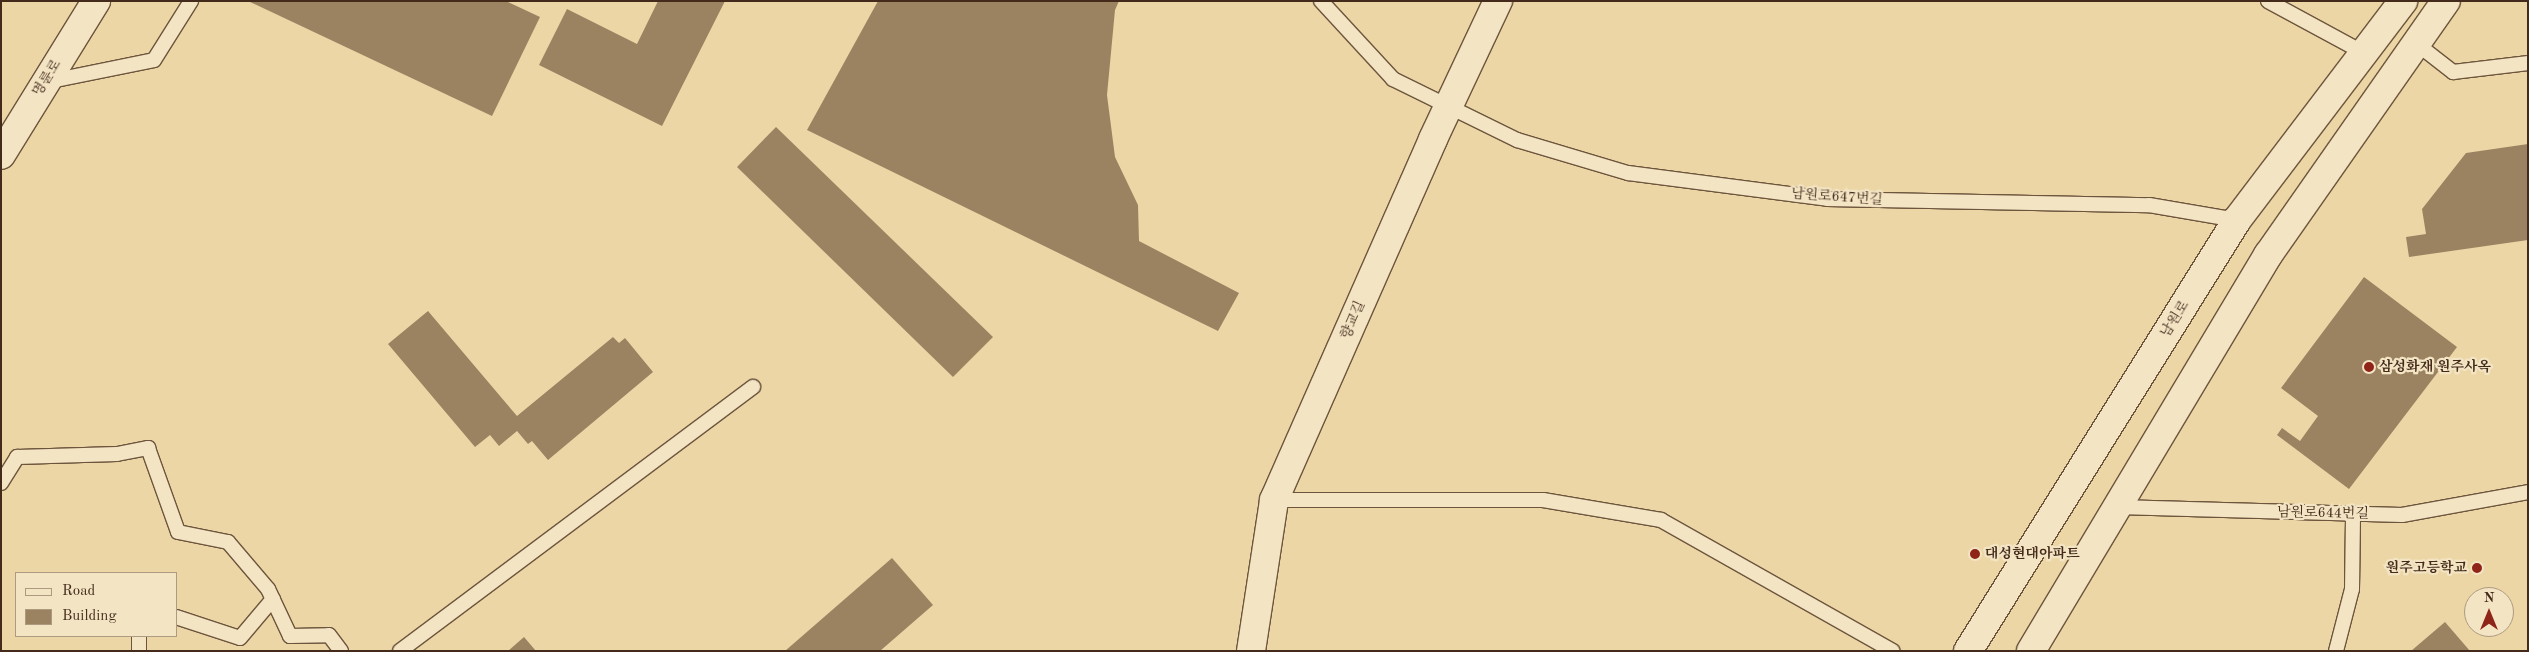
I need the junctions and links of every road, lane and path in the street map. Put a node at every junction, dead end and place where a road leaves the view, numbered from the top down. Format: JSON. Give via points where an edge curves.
{"nodes":[{"id":1,"x":96,"y":1,"type":"edge"},
{"id":2,"x":191,"y":1,"type":"edge"},
{"id":3,"x":1321,"y":1,"type":"edge"},
{"id":4,"x":1498,"y":1,"type":"edge"},
{"id":5,"x":2268,"y":1,"type":"edge"},
{"id":6,"x":2403,"y":1,"type":"edge"},
{"id":7,"x":2446,"y":1,"type":"edge"},
{"id":8,"x":2417,"y":44,"type":"junction"},
{"id":9,"x":2364,"y":53,"type":"junction"},
{"id":10,"x":2528,"y":64,"type":"edge"},
{"id":11,"x":44,"y":82,"type":"junction"},
{"id":12,"x":1448,"y":109,"type":"junction"},
{"id":13,"x":1,"y":155,"type":"edge"},
{"id":14,"x":2237,"y":220,"type":"junction"},
{"id":15,"x":753,"y":387,"type":"dead end"},
{"id":16,"x":1,"y":483,"type":"edge"},
{"id":17,"x":2528,"y":492,"type":"edge"},
{"id":18,"x":1274,"y":500,"type":"junction"},
{"id":19,"x":2117,"y":508,"type":"junction"},
{"id":20,"x":2353,"y":513,"type":"junction"},
{"id":21,"x":273,"y":599,"type":"junction"},
{"id":22,"x":178,"y":617,"type":"edge"},
{"id":23,"x":139,"y":637,"type":"edge"},
{"id":24,"x":139,"y":651,"type":"edge"},
{"id":25,"x":341,"y":651,"type":"edge"},
{"id":26,"x":400,"y":651,"type":"edge"},
{"id":27,"x":1251,"y":651,"type":"edge"},
{"id":28,"x":1892,"y":651,"type":"edge"},
{"id":29,"x":1968,"y":651,"type":"edge"},
{"id":30,"x":2031,"y":651,"type":"edge"},
{"id":31,"x":2336,"y":651,"type":"edge"}],
"edges":[{"from":1,"to":11,"type":"street","name":"명륜로"},
{"from":2,"to":11,"type":"lane","via":[[154,60]]},
{"from":3,"to":12,"type":"lane","name":"남원로647번길","via":[[1393,79]]},
{"from":4,"to":12,"type":"street","name":"향교길"},
{"from":5,"to":9,"type":"lane"},
{"from":6,"to":9,"type":"street","name":"남원로"},
{"from":7,"to":8,"type":"street"},
{"from":8,"to":10,"type":"lane","via":[[2453,72]]},
{"from":8,"to":19,"type":"street","via":[[2268,256]]},
{"from":9,"to":14,"type":"street","name":"남원로"},
{"from":11,"to":13,"type":"street","name":"명륜로"},
{"from":12,"to":14,"type":"lane","name":"남원로647번길","via":[[1517,140],[1628,173],[1827,199],[2149,205]]},
{"from":12,"to":18,"type":"street","name":"향교길"},
{"from":14,"to":29,"type":"street","name":"남원로"},
{"from":15,"to":26,"type":"lane"},
{"from":16,"to":21,"type":"lane","via":[[17,457],[117,454],[148,448],[178,532],[228,542],[268,588]]},
{"from":17,"to":20,"type":"lane","name":"남원로644번길","via":[[2402,515]]},
{"from":18,"to":27,"type":"street","name":"향교길"},
{"from":18,"to":28,"type":"lane","via":[[1543,500],[1661,520]]},
{"from":19,"to":20,"type":"lane","name":"남원로644번길"},
{"from":19,"to":30,"type":"street"},
{"from":20,"to":31,"type":"lane","via":[[2352,589]]},
{"from":21,"to":22,"type":"lane","via":[[240,638]]},
{"from":21,"to":25,"type":"lane","via":[[290,636],[329,635]]},
{"from":23,"to":24,"type":"lane"}]}
